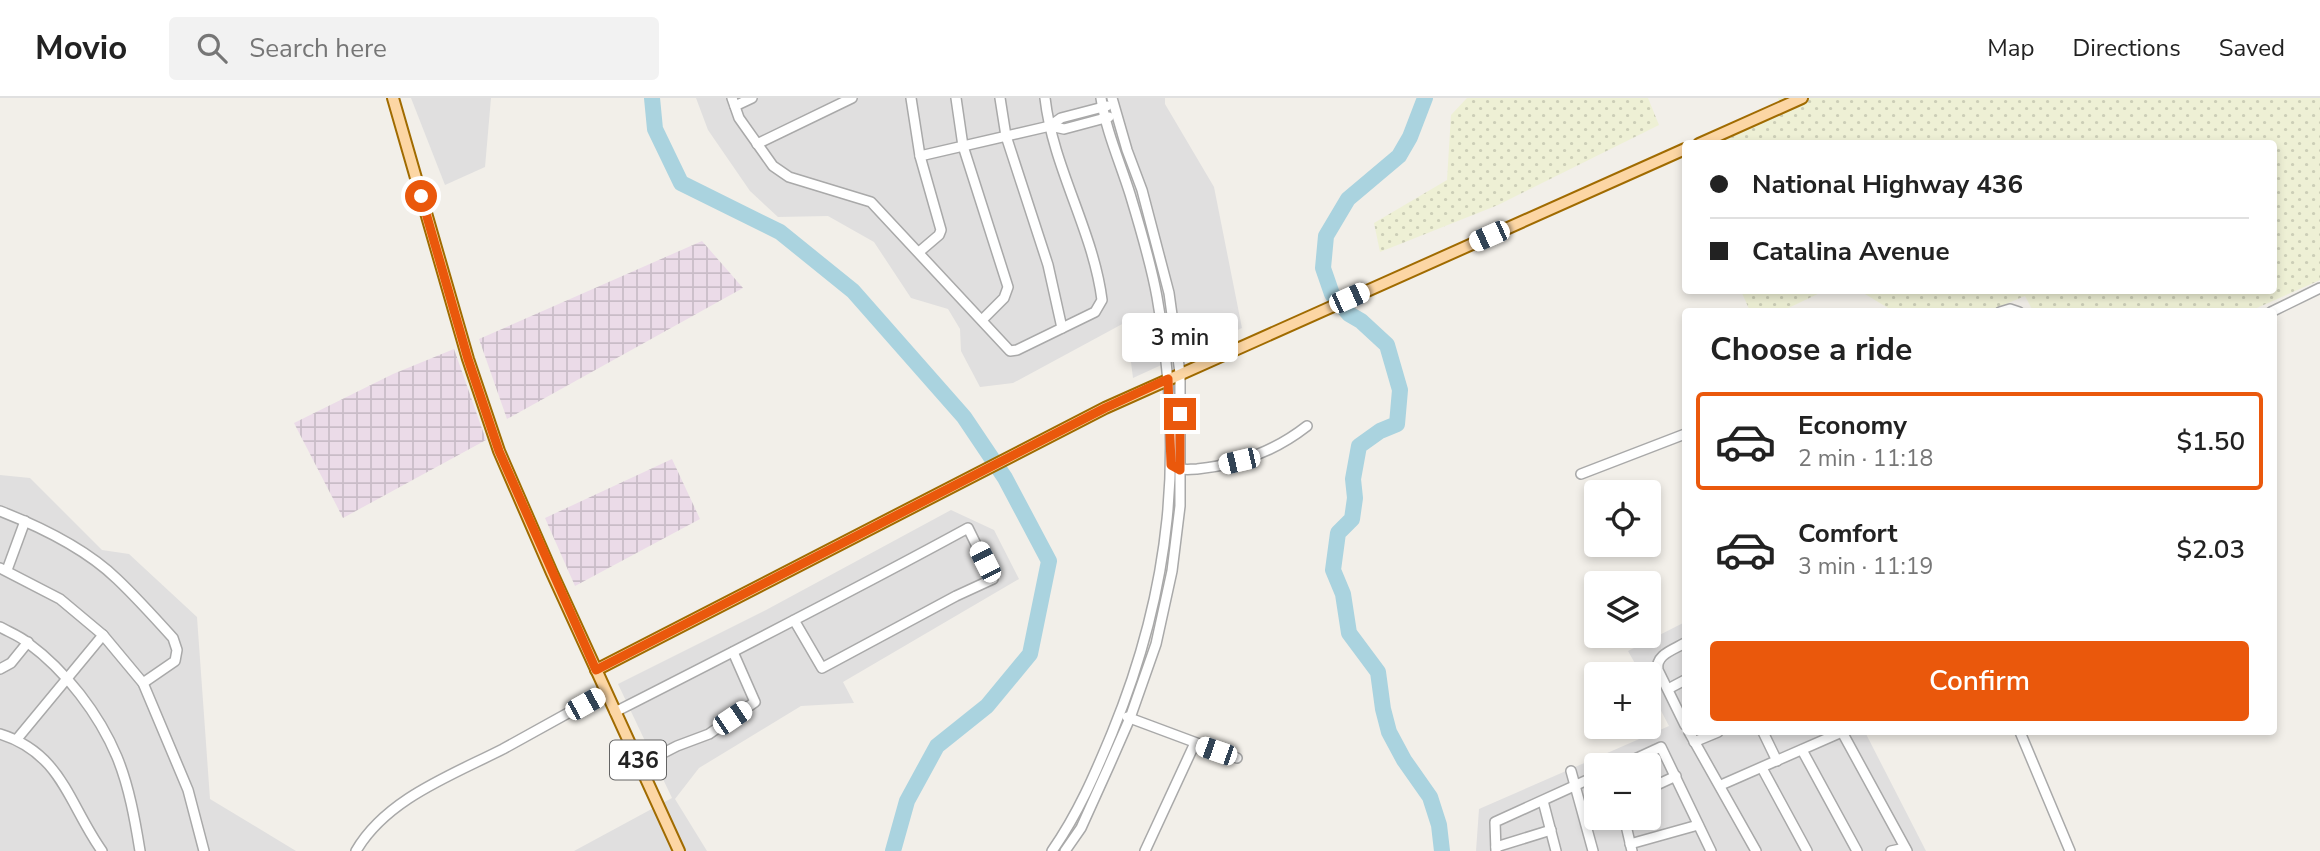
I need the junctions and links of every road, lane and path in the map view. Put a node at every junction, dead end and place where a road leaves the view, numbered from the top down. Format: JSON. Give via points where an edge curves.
{"nodes":[{"id":1,"x":393,"y":98,"type":"edge"},
{"id":2,"x":751,"y":98,"type":"edge"},
{"id":3,"x":852,"y":98,"type":"edge"},
{"id":4,"x":911,"y":98,"type":"edge"},
{"id":5,"x":956,"y":98,"type":"edge"},
{"id":6,"x":1000,"y":98,"type":"edge"},
{"id":7,"x":1045,"y":98,"type":"edge"},
{"id":8,"x":1802,"y":98,"type":"edge"},
{"id":9,"x":733,"y":102,"type":"edge"},
{"id":10,"x":1107,"y":102,"type":"edge"},
{"id":11,"x":1116,"y":116,"type":"junction"},
{"id":12,"x":1106,"y":118,"type":"junction"},
{"id":13,"x":1050,"y":126,"type":"junction"},
{"id":14,"x":1006,"y":136,"type":"junction"},
{"id":15,"x":1708,"y":140,"type":"edge"},
{"id":16,"x":757,"y":144,"type":"junction"},
{"id":17,"x":963,"y":146,"type":"junction"},
{"id":18,"x":1682,"y":150,"type":"edge"},
{"id":19,"x":920,"y":156,"type":"junction"},
{"id":20,"x":919,"y":252,"type":"junction"},
{"id":21,"x":2320,"y":288,"type":"edge"},
{"id":22,"x":2277,"y":309,"type":"edge"},
{"id":23,"x":982,"y":320,"type":"junction"},
{"id":24,"x":1062,"y":328,"type":"junction"},
{"id":25,"x":1180,"y":373,"type":"junction"},
{"id":26,"x":1168,"y":379,"type":"junction"},
{"id":27,"x":1307,"y":426,"type":"dead end"},
{"id":28,"x":1682,"y":435,"type":"edge"},
{"id":29,"x":1171,"y":465,"type":"junction"},
{"id":30,"x":1180,"y":470,"type":"junction"},
{"id":31,"x":1581,"y":474,"type":"dead end"},
{"id":32,"x":0,"y":511,"type":"edge"},
{"id":33,"x":25,"y":521,"type":"junction"},
{"id":34,"x":3,"y":569,"type":"edge"},
{"id":35,"x":794,"y":620,"type":"junction"},
{"id":36,"x":0,"y":627,"type":"edge"},
{"id":37,"x":103,"y":635,"type":"junction"},
{"id":38,"x":28,"y":642,"type":"junction"},
{"id":39,"x":1682,"y":645,"type":"edge"},
{"id":40,"x":733,"y":652,"type":"junction"},
{"id":41,"x":0,"y":669,"type":"edge"},
{"id":42,"x":596,"y":670,"type":"junction"},
{"id":43,"x":67,"y":679,"type":"junction"},
{"id":44,"x":1682,"y":682,"type":"edge"},
{"id":45,"x":143,"y":683,"type":"junction"},
{"id":46,"x":1668,"y":689,"type":"junction"},
{"id":47,"x":606,"y":692,"type":"junction"},
{"id":48,"x":615,"y":712,"type":"junction"},
{"id":49,"x":1119,"y":715,"type":"junction"},
{"id":50,"x":1682,"y":715,"type":"edge"},
{"id":51,"x":1130,"y":718,"type":"junction"},
{"id":52,"x":0,"y":734,"type":"edge"},
{"id":53,"x":1690,"y":735,"type":"edge"},
{"id":54,"x":1711,"y":735,"type":"edge"},
{"id":55,"x":1764,"y":735,"type":"edge"},
{"id":56,"x":1835,"y":735,"type":"edge"},
{"id":57,"x":1844,"y":735,"type":"edge"},
{"id":58,"x":2021,"y":735,"type":"edge"},
{"id":59,"x":16,"y":739,"type":"junction"},
{"id":60,"x":1694,"y":742,"type":"junction"},
{"id":61,"x":1195,"y":743,"type":"junction"},
{"id":62,"x":1802,"y":750,"type":"junction"},
{"id":63,"x":1648,"y":753,"type":"edge"},
{"id":64,"x":1237,"y":758,"type":"dead end"},
{"id":65,"x":1777,"y":761,"type":"junction"},
{"id":66,"x":640,"y":765,"type":"junction"},
{"id":67,"x":1762,"y":768,"type":"junction"},
{"id":68,"x":1571,"y":772,"type":"dead end"},
{"id":69,"x":1676,"y":776,"type":"junction"},
{"id":70,"x":1584,"y":781,"type":"edge"},
{"id":71,"x":1661,"y":783,"type":"edge"},
{"id":72,"x":1575,"y":785,"type":"junction"},
{"id":73,"x":1721,"y":785,"type":"junction"},
{"id":74,"x":1543,"y":801,"type":"junction"},
{"id":75,"x":1698,"y":825,"type":"junction"},
{"id":76,"x":1551,"y":830,"type":"junction"},
{"id":77,"x":1626,"y":830,"type":"edge"},
{"id":78,"x":1631,"y":848,"type":"edge"},
{"id":79,"x":1496,"y":849,"type":"edge"},
{"id":80,"x":1906,"y":849,"type":"edge"},
{"id":81,"x":102,"y":851,"type":"edge"},
{"id":82,"x":140,"y":851,"type":"edge"},
{"id":83,"x":204,"y":851,"type":"edge"},
{"id":84,"x":356,"y":851,"type":"edge"},
{"id":85,"x":679,"y":851,"type":"edge"},
{"id":86,"x":1052,"y":851,"type":"edge"},
{"id":87,"x":1065,"y":851,"type":"edge"},
{"id":88,"x":1145,"y":851,"type":"edge"},
{"id":89,"x":1556,"y":851,"type":"edge"},
{"id":90,"x":1593,"y":851,"type":"edge"},
{"id":91,"x":1711,"y":851,"type":"edge"},
{"id":92,"x":1756,"y":851,"type":"edge"},
{"id":93,"x":1807,"y":851,"type":"edge"},
{"id":94,"x":1857,"y":851,"type":"edge"},
{"id":95,"x":1891,"y":851,"type":"edge"},
{"id":96,"x":2070,"y":851,"type":"edge"}],
"edges":[{"from":1,"to":42,"type":"main road","number":"436","via":[[499,451]]},
{"from":2,"to":9,"type":"street"},
{"from":3,"to":16,"type":"street"},
{"from":4,"to":19,"type":"street"},
{"from":5,"to":17,"type":"street"},
{"from":6,"to":14,"type":"street"},
{"from":7,"to":13,"type":"street"},
{"from":8,"to":15,"type":"main road"},
{"from":9,"to":16,"type":"street"},
{"from":10,"to":11,"type":"street"},
{"from":10,"to":12,"type":"street"},
{"from":10,"to":13,"type":"street"},
{"from":11,"to":12,"type":"street"},
{"from":11,"to":25,"type":"street","via":[[1162,263]]},
{"from":12,"to":13,"type":"street","via":[[1065,129]]},
{"from":12,"to":26,"type":"street","via":[[1157,295]]},
{"from":13,"to":14,"type":"street"},
{"from":13,"to":24,"type":"street","via":[[1102,300],[1095,312]]},
{"from":14,"to":17,"type":"street"},
{"from":14,"to":24,"type":"street","via":[[1048,265]]},
{"from":16,"to":20,"type":"street","via":[[773,166],[789,177],[871,202]]},
{"from":17,"to":19,"type":"street"},
{"from":17,"to":23,"type":"street","via":[[1008,288]]},
{"from":18,"to":25,"type":"main road"},
{"from":19,"to":20,"type":"street","via":[[941,230]]},
{"from":20,"to":23,"type":"street"},
{"from":21,"to":22,"type":"street"},
{"from":23,"to":24,"type":"street","via":[[1010,351]]},
{"from":25,"to":26,"type":"main road"},
{"from":25,"to":30,"type":"street"},
{"from":26,"to":29,"type":"street"},
{"from":26,"to":42,"type":"main road"},
{"from":27,"to":30,"type":"street","via":[[1253,457]]},
{"from":28,"to":31,"type":"street"},
{"from":29,"to":30,"type":"street"},
{"from":29,"to":49,"type":"street","via":[[1155,602]]},
{"from":30,"to":51,"type":"street","via":[[1172,571],[1156,644]]},
{"from":32,"to":33,"type":"street"},
{"from":33,"to":34,"type":"street"},
{"from":33,"to":45,"type":"street","via":[[76,548],[116,577],[173,638],[175,661]]},
{"from":34,"to":37,"type":"street","via":[[60,598]]},
{"from":35,"to":35,"type":"street","via":[[968,528],[993,579],[822,668]]},
{"from":35,"to":40,"type":"street"},
{"from":36,"to":38,"type":"street"},
{"from":37,"to":43,"type":"street"},
{"from":37,"to":45,"type":"street"},
{"from":38,"to":41,"type":"street"},
{"from":38,"to":43,"type":"street"},
{"from":39,"to":46,"type":"street","via":[[1657,663]]},
{"from":40,"to":48,"type":"street"},
{"from":40,"to":66,"type":"street","via":[[755,702],[709,734]]},
{"from":42,"to":47,"type":"main road","number":"436"},
{"from":43,"to":59,"type":"street"},
{"from":43,"to":82,"type":"street","via":[[98,720],[118,758]]},
{"from":44,"to":46,"type":"street"},
{"from":45,"to":83,"type":"street","via":[[188,790]]},
{"from":46,"to":50,"type":"street"},
{"from":47,"to":48,"type":"main road","number":"436"},
{"from":47,"to":84,"type":"street","via":[[389,812]]},
{"from":48,"to":66,"type":"main road","number":"436"},
{"from":49,"to":51,"type":"street"},
{"from":49,"to":86,"type":"street","via":[[1072,822]]},
{"from":51,"to":61,"type":"street"},
{"from":51,"to":87,"type":"street","via":[[1081,828]]},
{"from":52,"to":59,"type":"street"},
{"from":53,"to":60,"type":"street"},
{"from":54,"to":60,"type":"street"},
{"from":55,"to":65,"type":"street"},
{"from":56,"to":62,"type":"street"},
{"from":57,"to":80,"type":"street"},
{"from":58,"to":96,"type":"street"},
{"from":59,"to":81,"type":"street","via":[[63,782]]},
{"from":60,"to":73,"type":"street"},
{"from":61,"to":64,"type":"street"},
{"from":61,"to":88,"type":"street"},
{"from":62,"to":65,"type":"street"},
{"from":62,"to":94,"type":"street"},
{"from":63,"to":69,"type":"street","via":[[1661,747]]},
{"from":65,"to":67,"type":"street"},
{"from":66,"to":85,"type":"main road","number":"436"},
{"from":67,"to":73,"type":"street"},
{"from":67,"to":93,"type":"street"},
{"from":68,"to":72,"type":"street"},
{"from":69,"to":71,"type":"street"},
{"from":69,"to":75,"type":"street"},
{"from":70,"to":72,"type":"street"},
{"from":72,"to":74,"type":"street"},
{"from":72,"to":90,"type":"street"},
{"from":73,"to":92,"type":"street"},
{"from":74,"to":76,"type":"street"},
{"from":74,"to":79,"type":"street","via":[[1495,822]]},
{"from":75,"to":78,"type":"street"},
{"from":75,"to":91,"type":"street"},
{"from":76,"to":79,"type":"street"},
{"from":76,"to":89,"type":"street"},
{"from":77,"to":78,"type":"street"},
{"from":80,"to":95,"type":"street"}]}
